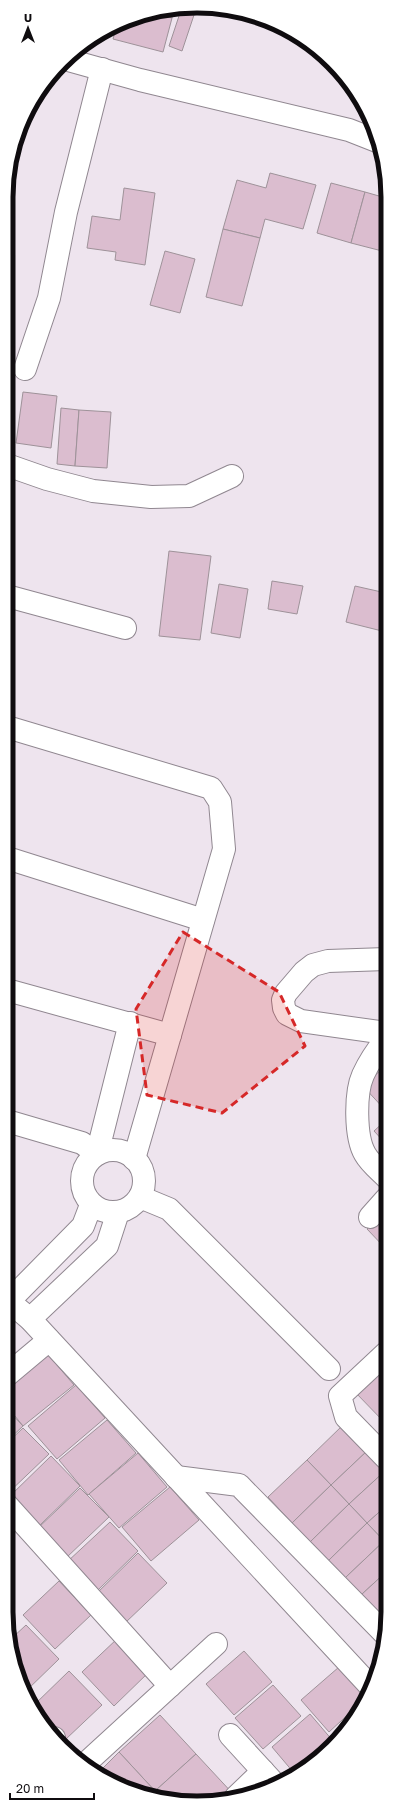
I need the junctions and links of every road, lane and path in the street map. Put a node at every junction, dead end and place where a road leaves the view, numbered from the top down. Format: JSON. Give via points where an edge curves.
{"nodes":[{"id":1,"x":73,"y":61,"type":"edge"},
{"id":2,"x":102,"y":69,"type":"junction"},
{"id":3,"x":371,"y":139,"type":"edge"},
{"id":4,"x":25,"y":369,"type":"dead end"},
{"id":5,"x":13,"y":468,"type":"edge"},
{"id":6,"x":232,"y":476,"type":"dead end"},
{"id":7,"x":13,"y":598,"type":"edge"},
{"id":8,"x":125,"y":628,"type":"dead end"},
{"id":9,"x":13,"y":729,"type":"edge"},
{"id":10,"x":13,"y":860,"type":"edge"},
{"id":11,"x":203,"y":920,"type":"junction"},
{"id":12,"x":381,"y":959,"type":"edge"},
{"id":13,"x":13,"y":992,"type":"edge"},
{"id":14,"x":130,"y":1023,"type":"junction"},
{"id":15,"x":381,"y":1033,"type":"edge"},
{"id":16,"x":170,"y":1034,"type":"junction"},
{"id":17,"x":381,"y":1045,"type":"edge"},
{"id":18,"x":13,"y":1123,"type":"edge"},
{"id":19,"x":97,"y":1154,"type":"junction"},
{"id":20,"x":134,"y":1159,"type":"junction"},
{"id":21,"x":381,"y":1172,"type":"edge"},
{"id":22,"x":140,"y":1197,"type":"junction"},
{"id":23,"x":91,"y":1204,"type":"junction"},
{"id":24,"x":381,"y":1205,"type":"edge"},
{"id":25,"x":118,"y":1212,"type":"junction"},
{"id":26,"x":370,"y":1217,"type":"dead end"},
{"id":27,"x":13,"y":1295,"type":"edge"},
{"id":28,"x":13,"y":1304,"type":"edge"},
{"id":29,"x":30,"y":1319,"type":"junction"},
{"id":30,"x":49,"y":1340,"type":"junction"},
{"id":31,"x":381,"y":1358,"type":"edge"},
{"id":32,"x":329,"y":1369,"type":"dead end"},
{"id":33,"x":13,"y":1370,"type":"edge"},
{"id":34,"x":381,"y":1453,"type":"edge"},
{"id":35,"x":176,"y":1477,"type":"junction"},
{"id":36,"x":13,"y":1512,"type":"edge"},
{"id":37,"x":380,"y":1629,"type":"edge"},
{"id":38,"x":216,"y":1644,"type":"dead end"},
{"id":39,"x":367,"y":1683,"type":"edge"},
{"id":40,"x":170,"y":1686,"type":"junction"},
{"id":41,"x":230,"y":1735,"type":"dead end"},
{"id":42,"x":89,"y":1761,"type":"edge"},
{"id":43,"x":269,"y":1777,"type":"edge"},
{"id":44,"x":253,"y":1787,"type":"edge"}],
"edges":[{"from":1,"to":2,"type":"street"},
{"from":2,"to":3,"type":"street","via":[[349,130]]},
{"from":2,"to":4,"type":"street","via":[[66,212],[49,298]]},
{"from":5,"to":6,"type":"street","via":[[93,490],[151,497],[190,496]]},
{"from":7,"to":8,"type":"street"},
{"from":9,"to":11,"type":"street","via":[[211,788],[220,802],[224,849]]},
{"from":10,"to":11,"type":"street"},
{"from":11,"to":16,"type":"street"},
{"from":12,"to":15,"type":"street","via":[[328,961],[313,965],[286,992],[283,1000],[287,1014],[301,1022]]},
{"from":13,"to":14,"type":"street"},
{"from":14,"to":16,"type":"street"},
{"from":14,"to":19,"type":"street"},
{"from":16,"to":20,"type":"street"},
{"from":17,"to":21,"type":"street","via":[[362,1077],[357,1119],[360,1142],[365,1155]]},
{"from":18,"to":19,"type":"street","via":[[82,1143]]},
{"from":19,"to":20,"type":"street","via":[[110,1150],[123,1152]]},
{"from":19,"to":23,"type":"street","via":[[86,1165],[82,1179],[83,1193]]},
{"from":20,"to":22,"type":"street","via":[[142,1170],[144,1184]]},
{"from":22,"to":25,"type":"street","via":[[131,1207]]},
{"from":22,"to":32,"type":"street","via":[[169,1209]]},
{"from":23,"to":25,"type":"street","via":[[104,1211]]},
{"from":23,"to":27,"type":"street","via":[[83,1226]]},
{"from":24,"to":26,"type":"street"},
{"from":25,"to":29,"type":"street","via":[[107,1246]]},
{"from":28,"to":29,"type":"street"},
{"from":29,"to":30,"type":"street"},
{"from":30,"to":33,"type":"street"},
{"from":30,"to":35,"type":"street"},
{"from":31,"to":34,"type":"street","via":[[340,1396],[346,1417]]},
{"from":35,"to":37,"type":"street","via":[[240,1485]]},
{"from":35,"to":39,"type":"street"},
{"from":36,"to":40,"type":"street"},
{"from":38,"to":40,"type":"street"},
{"from":40,"to":42,"type":"street"},
{"from":41,"to":43,"type":"street"},
{"from":43,"to":44,"type":"street"}]}
